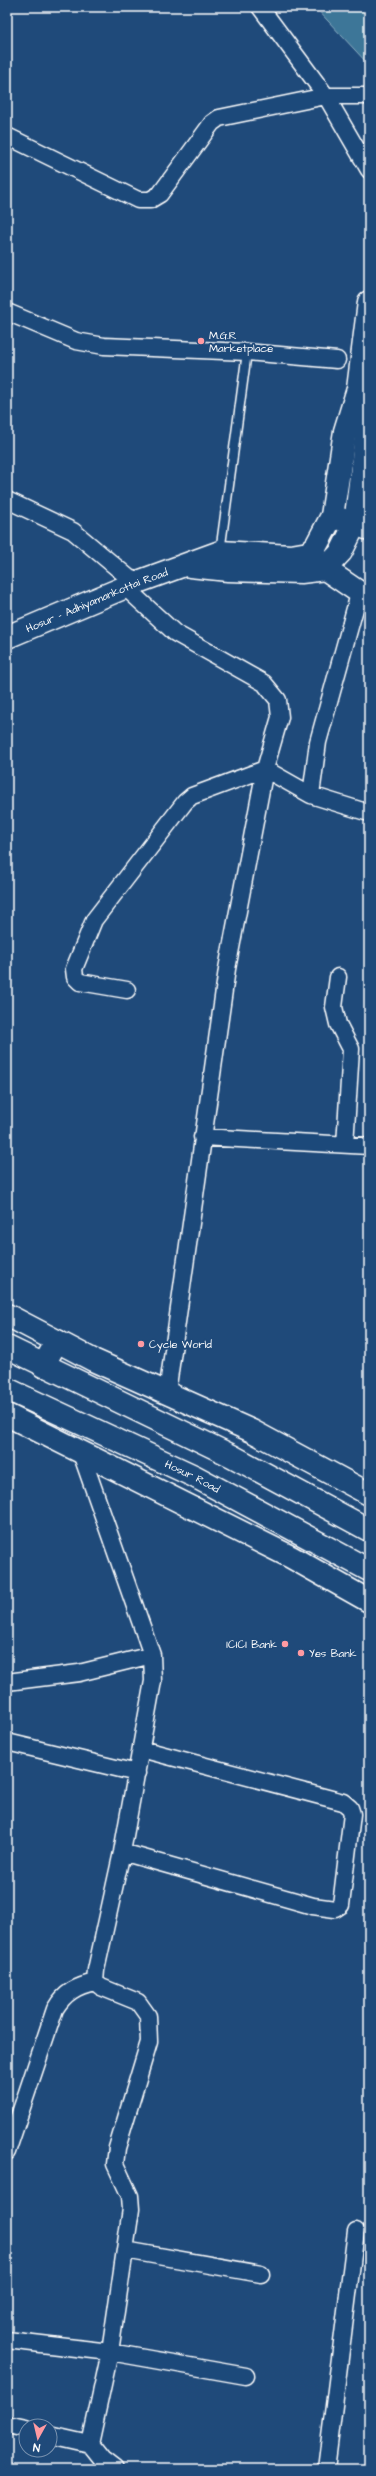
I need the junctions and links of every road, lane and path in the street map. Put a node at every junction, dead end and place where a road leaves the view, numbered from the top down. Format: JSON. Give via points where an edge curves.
{"nodes":[{"id":1,"x":260,"y":7,"type":"edge"},
{"id":2,"x":326,"y":96,"type":"junction"},
{"id":3,"x":369,"y":96,"type":"edge"},
{"id":4,"x":7,"y":136,"type":"edge"},
{"id":5,"x":369,"y":170,"type":"edge"},
{"id":6,"x":369,"y":302,"type":"edge"},
{"id":7,"x":7,"y":312,"type":"edge"},
{"id":8,"x":247,"y":352,"type":"junction"},
{"id":9,"x":337,"y":360,"type":"dead end"},
{"id":10,"x":358,"y":389,"type":"junction"},
{"id":11,"x":7,"y":500,"type":"edge"},
{"id":12,"x":332,"y":516,"type":"junction"},
{"id":13,"x":362,"y":527,"type":"edge"},
{"id":14,"x":220,"y":552,"type":"junction"},
{"id":15,"x":308,"y":553,"type":"junction"},
{"id":16,"x":186,"y":565,"type":"junction"},
{"id":17,"x":325,"y":568,"type":"junction"},
{"id":18,"x":130,"y":586,"type":"junction"},
{"id":19,"x":364,"y":596,"type":"edge"},
{"id":20,"x":7,"y":637,"type":"edge"},
{"id":21,"x":265,"y":769,"type":"junction"},
{"id":22,"x":311,"y":795,"type":"junction"},
{"id":23,"x":369,"y":813,"type":"edge"},
{"id":24,"x":338,"y":977,"type":"dead end"},
{"id":25,"x":127,"y":990,"type":"dead end"},
{"id":26,"x":202,"y":1137,"type":"junction"},
{"id":27,"x":345,"y":1145,"type":"junction"},
{"id":28,"x":369,"y":1146,"type":"edge"},
{"id":29,"x":7,"y":1315,"type":"edge"},
{"id":30,"x":57,"y":1341,"type":"junction"},
{"id":31,"x":7,"y":1347,"type":"edge"},
{"id":32,"x":46,"y":1368,"type":"junction"},
{"id":33,"x":9,"y":1391,"type":"edge"},
{"id":34,"x":168,"y":1393,"type":"junction"},
{"id":35,"x":7,"y":1415,"type":"edge"},
{"id":36,"x":81,"y":1453,"type":"junction"},
{"id":37,"x":369,"y":1494,"type":"edge"},
{"id":38,"x":369,"y":1530,"type":"edge"},
{"id":39,"x":369,"y":1570,"type":"edge"},
{"id":40,"x":369,"y":1601,"type":"edge"},
{"id":41,"x":152,"y":1655,"type":"junction"},
{"id":42,"x":7,"y":1682,"type":"edge"},
{"id":43,"x":7,"y":1742,"type":"edge"},
{"id":44,"x":141,"y":1749,"type":"junction"},
{"id":45,"x":137,"y":1773,"type":"junction"},
{"id":46,"x":122,"y":1852,"type":"junction"},
{"id":47,"x":96,"y":1982,"type":"junction"},
{"id":48,"x":7,"y":2152,"type":"edge"},
{"id":49,"x":356,"y":2231,"type":"dead end"},
{"id":50,"x":125,"y":2250,"type":"junction"},
{"id":51,"x":261,"y":2274,"type":"dead end"},
{"id":52,"x":7,"y":2340,"type":"edge"},
{"id":53,"x":110,"y":2352,"type":"junction"},
{"id":54,"x":246,"y":2376,"type":"dead end"},
{"id":55,"x":7,"y":2425,"type":"edge"},
{"id":56,"x":18,"y":2427,"type":"edge"},
{"id":57,"x":58,"y":2437,"type":"edge"},
{"id":58,"x":90,"y":2444,"type":"junction"},
{"id":59,"x":114,"y":2469,"type":"edge"},
{"id":60,"x":326,"y":2469,"type":"edge"}],
"edges":[{"from":1,"to":2,"type":"street"},
{"from":2,"to":3,"type":"street"},
{"from":2,"to":4,"type":"street","via":[[219,118],[212,123],[160,194],[150,200],[138,200]]},
{"from":2,"to":5,"type":"street"},
{"from":6,"to":10,"type":"main road"},
{"from":7,"to":8,"type":"street","via":[[76,341],[104,346]]},
{"from":8,"to":9,"type":"street"},
{"from":8,"to":14,"type":"lane"},
{"from":10,"to":12,"type":"main road","via":[[344,431]]},
{"from":10,"to":13,"type":"main road","via":[[366,434]]},
{"from":11,"to":18,"type":"street","via":[[73,531]]},
{"from":12,"to":13,"type":"main road"},
{"from":12,"to":15,"type":"main road","via":[[316,546]]},
{"from":13,"to":17,"type":"main road"},
{"from":14,"to":15,"type":"main road","name":"Hosur - Adhiyamankottai Road","via":[[291,556]]},
{"from":14,"to":16,"type":"main road","name":"Hosur - Adhiyamankottai Road"},
{"from":15,"to":17,"type":"main road"},
{"from":16,"to":17,"type":"main road","name":"Hosur - Adhiyamankottai Road","via":[[228,570],[301,572]]},
{"from":16,"to":18,"type":"main road","name":"Hosur - Adhiyamankottai Road"},
{"from":17,"to":19,"type":"main road"},
{"from":18,"to":20,"type":"main road","name":"Hosur - Adhiyamankottai Road"},
{"from":18,"to":21,"type":"street","via":[[175,633],[264,683],[278,700],[280,717]]},
{"from":19,"to":22,"type":"street","via":[[318,742]]},
{"from":21,"to":22,"type":"street"},
{"from":21,"to":25,"type":"street","via":[[192,796],[185,802],[94,920],[74,969],[75,977],[80,982]]},
{"from":21,"to":26,"type":"street","via":[[227,969]]},
{"from":22,"to":23,"type":"street"},
{"from":24,"to":27,"type":"street","via":[[334,1007],[338,1024],[351,1049]]},
{"from":26,"to":27,"type":"street"},
{"from":26,"to":34,"type":"street"},
{"from":27,"to":28,"type":"street"},
{"from":29,"to":30,"type":"main road"},
{"from":30,"to":32,"type":"main road"},
{"from":30,"to":34,"type":"main road"},
{"from":31,"to":32,"type":"main road"},
{"from":32,"to":38,"type":"main road","via":[[232,1456]]},
{"from":33,"to":39,"type":"main road","name":"Hosur Road","via":[[194,1476]]},
{"from":34,"to":37,"type":"main road","via":[[252,1430]]},
{"from":35,"to":36,"type":"main road"},
{"from":36,"to":40,"type":"main road","via":[[277,1549]]},
{"from":36,"to":41,"type":"street"},
{"from":41,"to":42,"type":"street","via":[[79,1673]]},
{"from":41,"to":44,"type":"street","via":[[152,1681]]},
{"from":43,"to":45,"type":"street"},
{"from":44,"to":45,"type":"street"},
{"from":44,"to":46,"type":"street","via":[[343,1802],[352,1814],[341,1905],[335,1909],[313,1906]]},
{"from":45,"to":46,"type":"street"},
{"from":46,"to":47,"type":"street","via":[[96,1970]]},
{"from":47,"to":48,"type":"street","via":[[78,1986],[62,1997],[55,2009]]},
{"from":47,"to":50,"type":"street","via":[[101,1987],[138,2002],[148,2016],[149,2042],[117,2148],[115,2164],[130,2196],[131,2209]]},
{"from":49,"to":60,"type":"street"},
{"from":50,"to":51,"type":"street"},
{"from":50,"to":53,"type":"street"},
{"from":52,"to":53,"type":"street"},
{"from":53,"to":54,"type":"street"},
{"from":53,"to":58,"type":"street"},
{"from":55,"to":56,"type":"street"},
{"from":57,"to":58,"type":"street"},
{"from":58,"to":59,"type":"street"}]}
